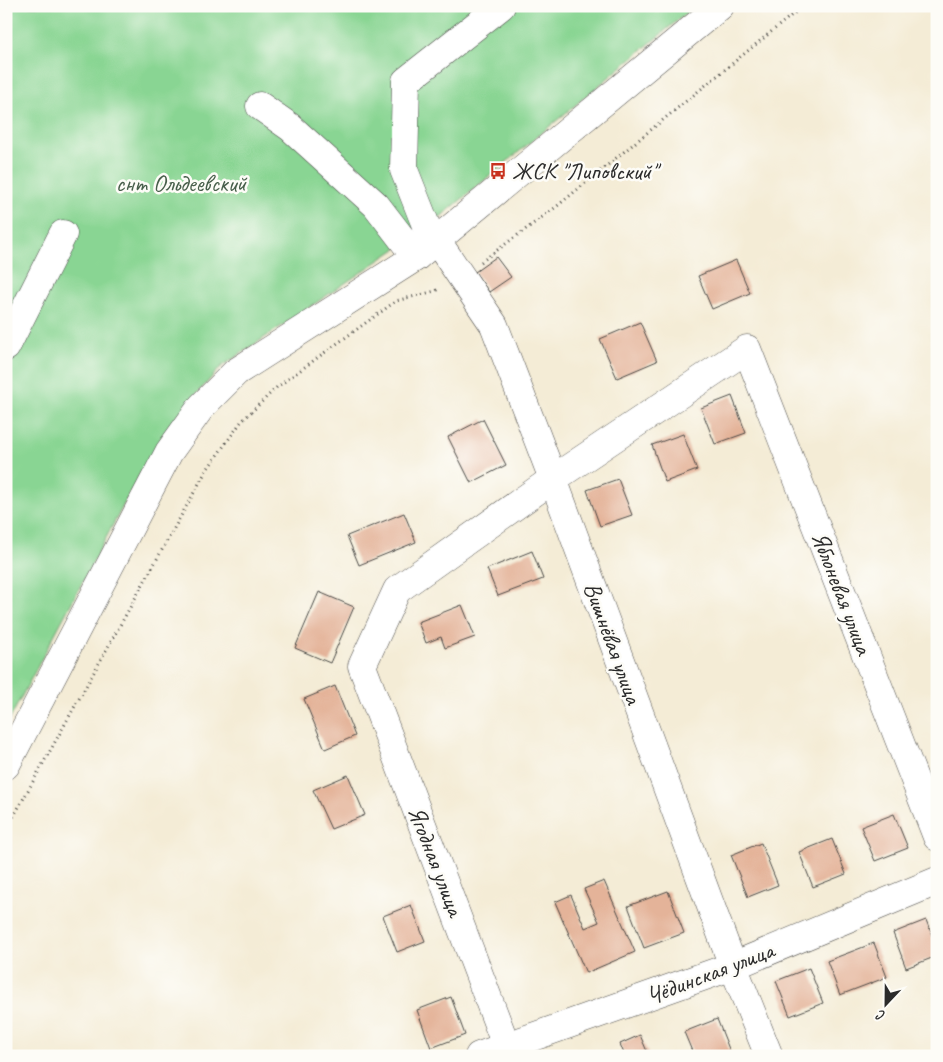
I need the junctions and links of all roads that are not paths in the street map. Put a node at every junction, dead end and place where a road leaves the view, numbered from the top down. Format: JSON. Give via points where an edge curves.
{"nodes":[{"id":1,"x":501,"y":6,"type":"edge"},
{"id":2,"x":720,"y":6,"type":"edge"},
{"id":3,"x":260,"y":106,"type":"dead end"},
{"id":4,"x":62,"y":234,"type":"dead end"},
{"id":5,"x":437,"y":241,"type":"junction"},
{"id":6,"x":416,"y":257,"type":"junction"},
{"id":7,"x":6,"y":347,"type":"edge"},
{"id":8,"x":553,"y":479,"type":"junction"},
{"id":9,"x":6,"y":765,"type":"edge"},
{"id":10,"x":937,"y":837,"type":"edge"},
{"id":11,"x":937,"y":881,"type":"edge"},
{"id":12,"x":733,"y":966,"type":"junction"},
{"id":13,"x":508,"y":1051,"type":"edge"},
{"id":14,"x":479,"y":1056,"type":"edge"},
{"id":15,"x":769,"y":1056,"type":"edge"}],
"edges":[{"from":1,"to":5,"type":"street","name":"Вишнёвая улица","via":[[406,81],[404,170],[427,228]]},
{"from":2,"to":5,"type":"street"},
{"from":3,"to":6,"type":"street","via":[[290,128],[376,205]]},
{"from":4,"to":7,"type":"street"},
{"from":5,"to":6,"type":"street"},
{"from":5,"to":8,"type":"street","name":"Вишнёвая улица","via":[[494,325]]},
{"from":6,"to":9,"type":"street","via":[[236,372],[202,406],[169,452]]},
{"from":8,"to":10,"type":"street","name":"Яблоневая улица","via":[[747,349]]},
{"from":8,"to":12,"type":"street","name":"Вишнёвая улица"},
{"from":8,"to":13,"type":"street","name":"Ягодная улица","via":[[397,590],[362,666]]},
{"from":11,"to":12,"type":"street","name":"Чёдинская улица"},
{"from":12,"to":13,"type":"street","name":"Чёдинская улица"},
{"from":12,"to":15,"type":"street","name":"Вишнёвая улица"},
{"from":13,"to":14,"type":"street","name":"Чёдинская улица"}]}
